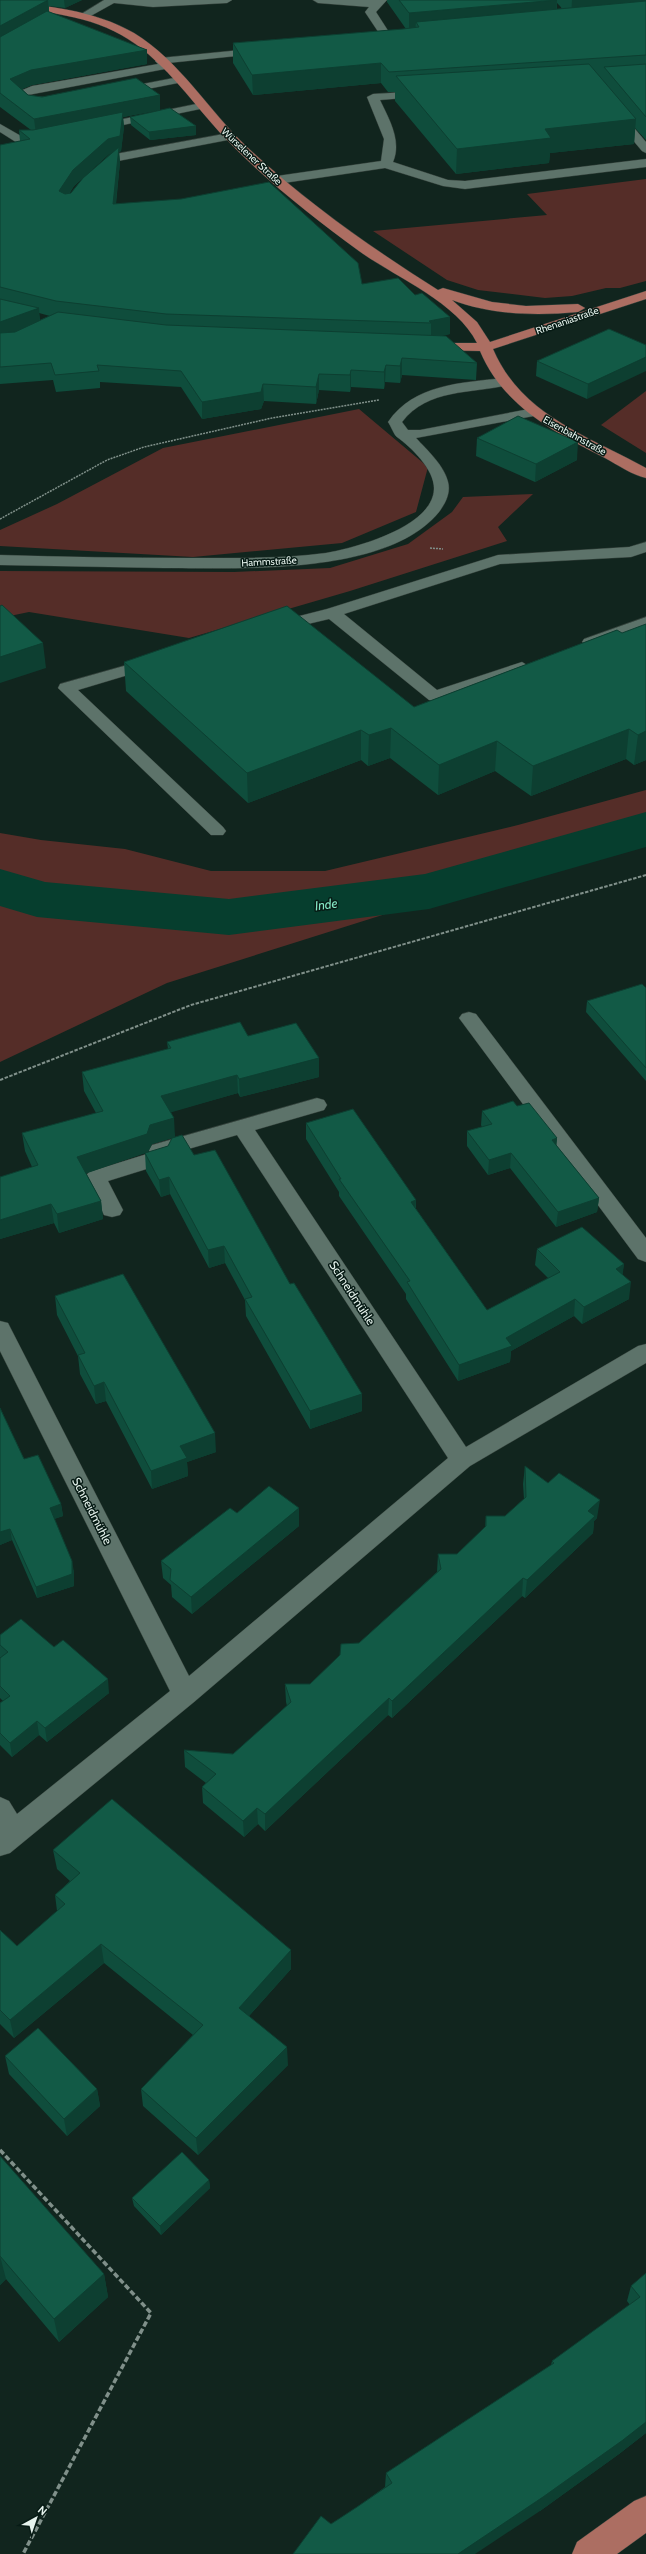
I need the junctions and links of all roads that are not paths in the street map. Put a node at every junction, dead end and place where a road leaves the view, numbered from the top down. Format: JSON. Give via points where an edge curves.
{"nodes":[{"id":1,"x":112,"y":0,"type":"edge"},
{"id":2,"x":150,"y":0,"type":"edge"},
{"id":3,"x":227,"y":0,"type":"edge"},
{"id":4,"x":318,"y":0,"type":"edge"},
{"id":5,"x":138,"y":2,"type":"junction"},
{"id":6,"x":379,"y":2,"type":"edge"},
{"id":7,"x":0,"y":5,"type":"edge"},
{"id":8,"x":62,"y":12,"type":"junction"},
{"id":9,"x":82,"y":16,"type":"junction"},
{"id":10,"x":48,"y":20,"type":"edge"},
{"id":11,"x":373,"y":41,"type":"edge"},
{"id":12,"x":270,"y":51,"type":"edge"},
{"id":13,"x":162,"y":63,"type":"junction"},
{"id":14,"x":179,"y":80,"type":"junction"},
{"id":15,"x":104,"y":94,"type":"edge"},
{"id":16,"x":436,"y":94,"type":"edge"},
{"id":17,"x":606,"y":101,"type":"edge"},
{"id":18,"x":51,"y":105,"type":"edge"},
{"id":19,"x":201,"y":106,"type":"junction"},
{"id":20,"x":0,"y":127,"type":"edge"},
{"id":21,"x":80,"y":130,"type":"edge"},
{"id":22,"x":57,"y":135,"type":"edge"},
{"id":23,"x":229,"y":137,"type":"junction"},
{"id":24,"x":646,"y":149,"type":"edge"},
{"id":25,"x":646,"y":163,"type":"edge"},
{"id":26,"x":386,"y":164,"type":"junction"},
{"id":27,"x":277,"y":180,"type":"junction"},
{"id":28,"x":85,"y":185,"type":"edge"},
{"id":29,"x":407,"y":277,"type":"junction"},
{"id":30,"x":646,"y":295,"type":"edge"},
{"id":31,"x":609,"y":306,"type":"junction"},
{"id":32,"x":416,"y":347,"type":"edge"},
{"id":33,"x":488,"y":347,"type":"junction"},
{"id":34,"x":503,"y":382,"type":"junction"},
{"id":35,"x":534,"y":412,"type":"junction"},
{"id":36,"x":402,"y":434,"type":"junction"},
{"id":37,"x":646,"y":474,"type":"edge"},
{"id":38,"x":646,"y":547,"type":"edge"},
{"id":39,"x":0,"y":560,"type":"edge"},
{"id":40,"x":332,"y":613,"type":"junction"},
{"id":41,"x":646,"y":622,"type":"edge"},
{"id":42,"x":261,"y":630,"type":"edge"},
{"id":43,"x":578,"y":647,"type":"edge"},
{"id":44,"x":164,"y":659,"type":"edge"},
{"id":45,"x":534,"y":663,"type":"edge"},
{"id":46,"x":217,"y":831,"type":"dead end"},
{"id":47,"x":469,"y":1018,"type":"dead end"},
{"id":48,"x":318,"y":1105,"type":"dead end"},
{"id":49,"x":242,"y":1126,"type":"junction"},
{"id":50,"x":112,"y":1210,"type":"dead end"},
{"id":51,"x":646,"y":1254,"type":"edge"},
{"id":52,"x":0,"y":1329,"type":"edge"},
{"id":53,"x":646,"y":1352,"type":"edge"},
{"id":54,"x":462,"y":1460,"type":"junction"},
{"id":55,"x":185,"y":1694,"type":"junction"},
{"id":56,"x":0,"y":1810,"type":"edge"},
{"id":57,"x":7,"y":1838,"type":"edge"},
{"id":58,"x":646,"y":2512,"type":"edge"},
{"id":59,"x":589,"y":2554,"type":"edge"}],
"edges":[{"from":1,"to":5,"type":"street"},
{"from":1,"to":9,"type":"street"},
{"from":2,"to":5,"type":"street"},
{"from":3,"to":5,"type":"street","via":[[177,4]]},
{"from":4,"to":6,"type":"street"},
{"from":6,"to":11,"type":"street","via":[[370,12],[393,39]]},
{"from":7,"to":8,"type":"main road","name":"Würselener Straße"},
{"from":8,"to":9,"type":"main road","name":"Würselener Straße"},
{"from":8,"to":10,"type":"street"},
{"from":9,"to":13,"type":"main road","name":"Würselener Straße","via":[[132,37]]},
{"from":12,"to":13,"type":"street"},
{"from":13,"to":14,"type":"main road","name":"Würselener Straße"},
{"from":13,"to":18,"type":"street","via":[[32,89],[19,94],[34,106]]},
{"from":14,"to":15,"type":"street"},
{"from":14,"to":19,"type":"main road","name":"Würselener Straße"},
{"from":16,"to":26,"type":"street","via":[[373,98],[387,127],[390,156]]},
{"from":17,"to":24,"type":"street"},
{"from":19,"to":21,"type":"street"},
{"from":19,"to":23,"type":"main road","name":"Würselener Straße"},
{"from":20,"to":22,"type":"street","via":[[19,140]]},
{"from":23,"to":27,"type":"main road","name":"Würselener Straße"},
{"from":23,"to":28,"type":"street","via":[[114,158]]},
{"from":25,"to":26,"type":"street","via":[[465,185],[447,183]]},
{"from":26,"to":27,"type":"street"},
{"from":27,"to":29,"type":"main road","name":"Würselener Straße","via":[[355,242]]},
{"from":29,"to":31,"type":"main road","via":[[458,298],[506,309],[538,311]]},
{"from":29,"to":33,"type":"main road","name":"Würselener Straße","via":[[463,315]]},
{"from":30,"to":31,"type":"main road","name":"Rhenaniastraße"},
{"from":31,"to":33,"type":"main road","name":"Rhenaniastraße"},
{"from":32,"to":33,"type":"main road","name":"Rhenaniastraße"},
{"from":33,"to":34,"type":"main road","name":"Eisenbahnstraße"},
{"from":34,"to":35,"type":"main road","name":"Eisenbahnstraße"},
{"from":34,"to":36,"type":"street","via":[[441,392],[414,401],[401,410],[395,422]]},
{"from":35,"to":36,"type":"street","via":[[420,434]]},
{"from":35,"to":37,"type":"main road","name":"Eisenbahnstraße"},
{"from":36,"to":39,"type":"street","name":"Hammstraße","via":[[440,477],[442,490],[437,505],[421,522],[379,544],[328,556],[258,562]]},
{"from":38,"to":40,"type":"street","via":[[631,552],[498,560]]},
{"from":40,"to":42,"type":"street"},
{"from":40,"to":45,"type":"street","via":[[435,696]]},
{"from":41,"to":43,"type":"street"},
{"from":44,"to":46,"type":"street","via":[[66,688]]},
{"from":47,"to":51,"type":"street"},
{"from":48,"to":49,"type":"street"},
{"from":49,"to":50,"type":"street","via":[[159,1150],[162,1157],[96,1177]]},
{"from":49,"to":54,"type":"street","name":"Schneidmühle"},
{"from":52,"to":55,"type":"street","name":"Schneidmühle"},
{"from":53,"to":54,"type":"street"},
{"from":54,"to":55,"type":"street"},
{"from":55,"to":57,"type":"street"},
{"from":56,"to":57,"type":"street"},
{"from":58,"to":59,"type":"main road"}]}
